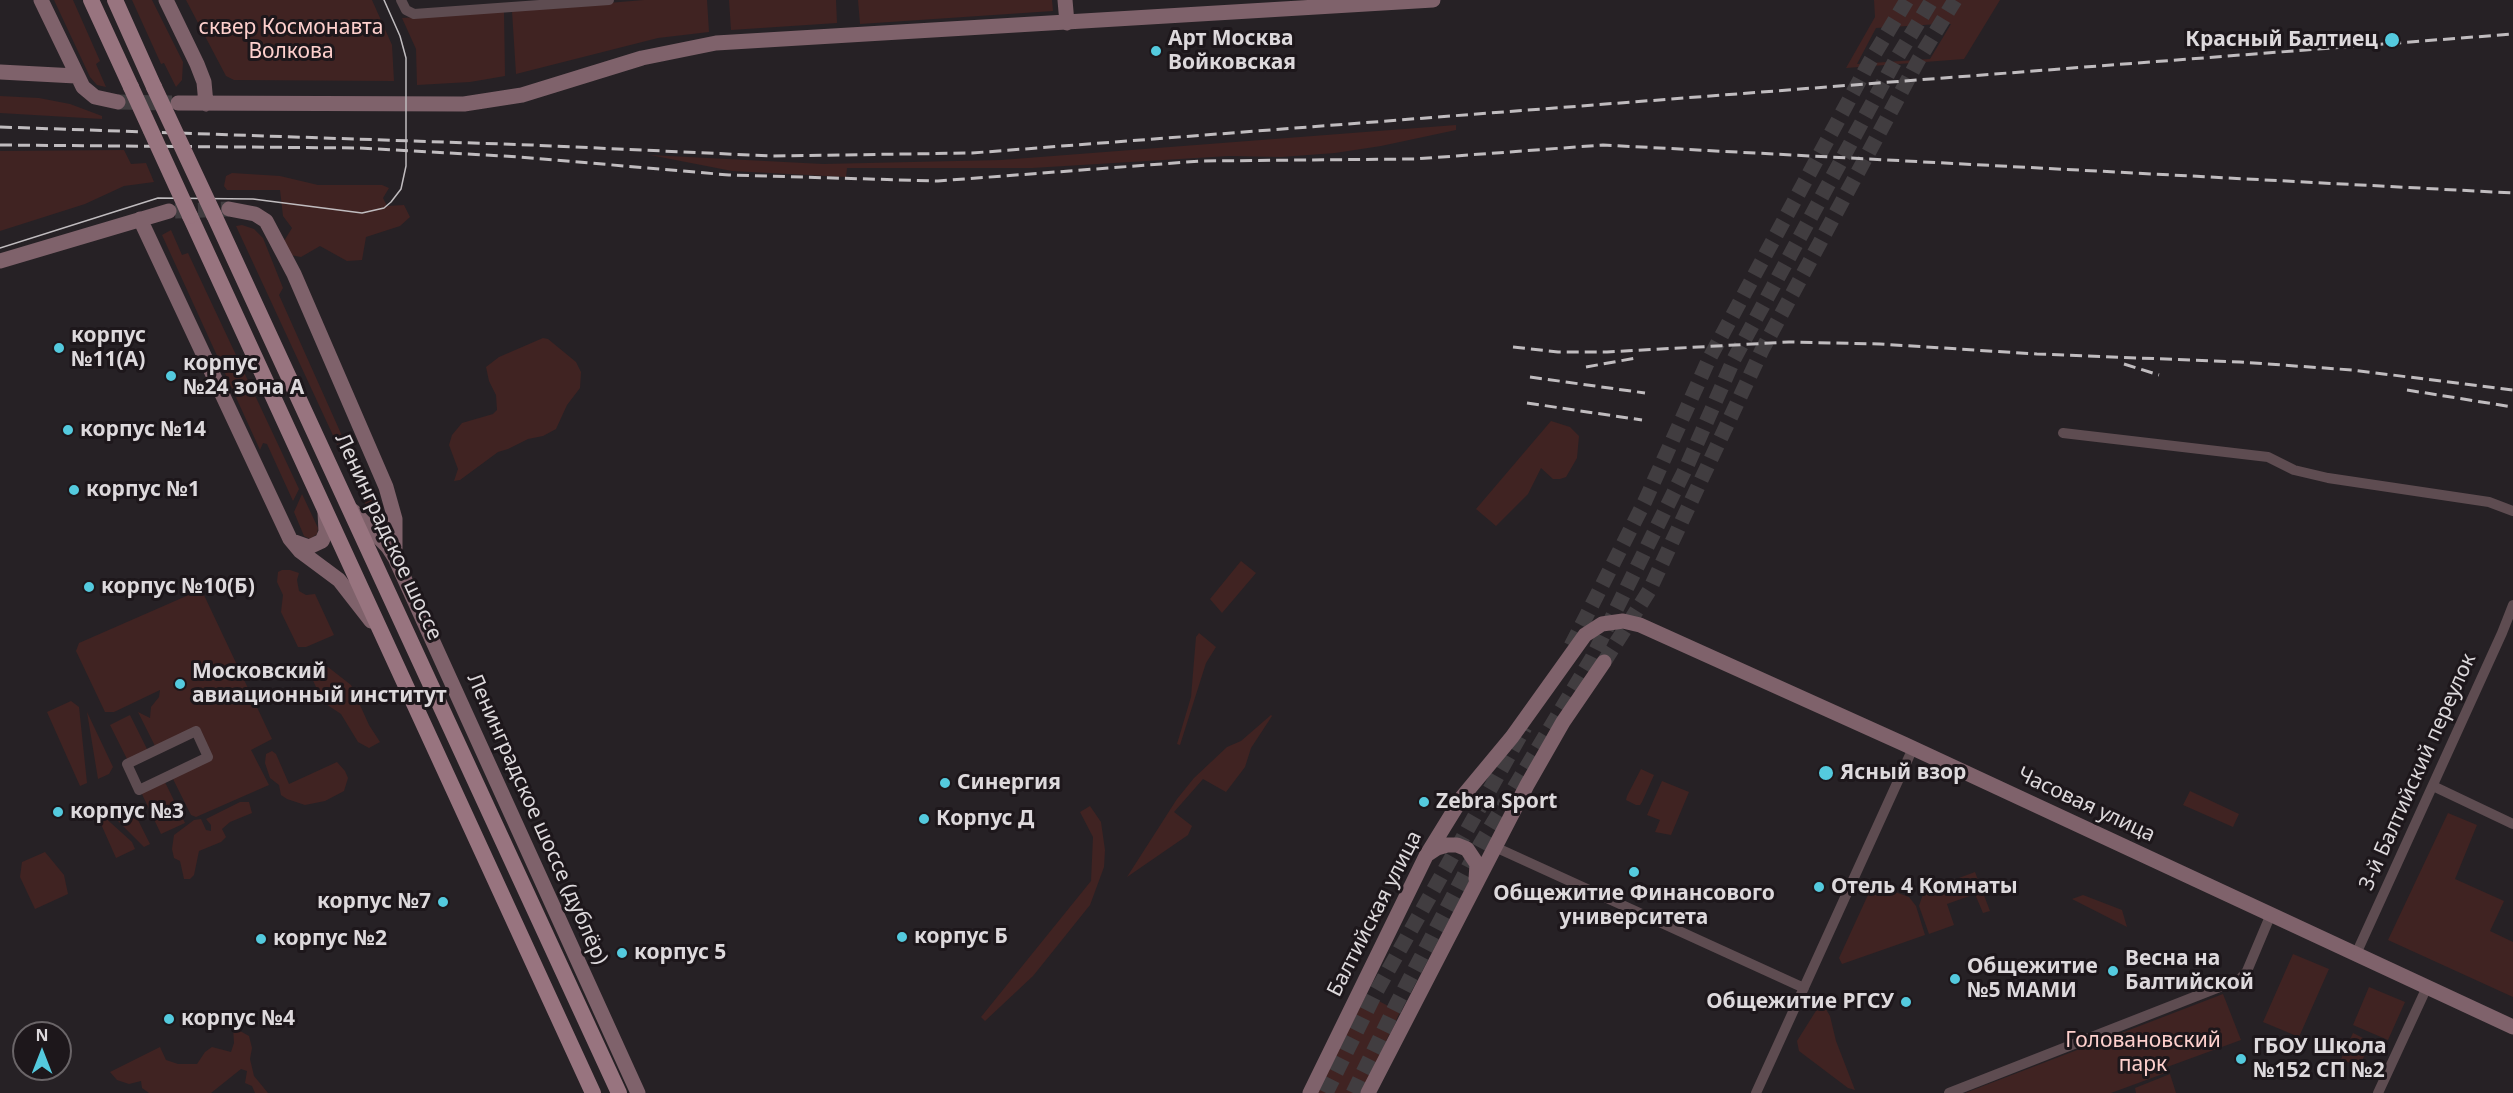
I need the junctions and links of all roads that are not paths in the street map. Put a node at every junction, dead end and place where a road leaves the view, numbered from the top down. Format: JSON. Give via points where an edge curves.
{"nodes":[{"id":1,"x":41,"y":0,"type":"edge"},
{"id":2,"x":91,"y":0,"type":"edge"},
{"id":3,"x":115,"y":0,"type":"edge"},
{"id":4,"x":166,"y":0,"type":"edge"},
{"id":5,"x":401,"y":0,"type":"edge"},
{"id":6,"x":609,"y":0,"type":"edge"},
{"id":7,"x":1065,"y":0,"type":"edge"},
{"id":8,"x":1433,"y":0,"type":"edge"},
{"id":9,"x":1067,"y":23,"type":"junction"},
{"id":10,"x":0,"y":72,"type":"edge"},
{"id":11,"x":76,"y":76,"type":"junction"},
{"id":12,"x":118,"y":102,"type":"tunnel mouth"},
{"id":13,"x":178,"y":103,"type":"tunnel mouth"},
{"id":14,"x":206,"y":104,"type":"junction"},
{"id":15,"x":169,"y":211,"type":"tunnel mouth"},
{"id":16,"x":221,"y":212,"type":"junction"},
{"id":17,"x":140,"y":219,"type":"junction"},
{"id":18,"x":0,"y":261,"type":"edge"},
{"id":19,"x":2063,"y":433,"type":"dead end"},
{"id":20,"x":389,"y":494,"type":"junction"},
{"id":21,"x":325,"y":508,"type":"junction"},
{"id":22,"x":2513,"y":511,"type":"edge"},
{"id":23,"x":355,"y":514,"type":"junction"},
{"id":24,"x":290,"y":539,"type":"junction"},
{"id":25,"x":395,"y":558,"type":"junction"},
{"id":26,"x":2513,"y":605,"type":"edge"},
{"id":27,"x":1640,"y":625,"type":"joint"},
{"id":28,"x":390,"y":648,"type":"junction"},
{"id":29,"x":1604,"y":662,"type":"tunnel mouth"},
{"id":30,"x":1913,"y":748,"type":"junction"},
{"id":31,"x":126,"y":764,"type":"joint"},
{"id":32,"x":2433,"y":786,"type":"junction"},
{"id":33,"x":2513,"y":824,"type":"edge"},
{"id":34,"x":1495,"y":847,"type":"junction"},
{"id":35,"x":1426,"y":856,"type":"junction"},
{"id":36,"x":1474,"y":886,"type":"junction"},
{"id":37,"x":2271,"y":914,"type":"junction"},
{"id":38,"x":2356,"y":954,"type":"junction"},
{"id":39,"x":2427,"y":987,"type":"junction"},
{"id":40,"x":1804,"y":988,"type":"junction"},
{"id":41,"x":2513,"y":1027,"type":"edge"},
{"id":42,"x":618,"y":1092,"type":"edge"},
{"id":43,"x":1370,"y":1092,"type":"edge"},
{"id":44,"x":593,"y":1093,"type":"edge"},
{"id":45,"x":638,"y":1093,"type":"edge"},
{"id":46,"x":1310,"y":1093,"type":"edge"},
{"id":47,"x":1756,"y":1093,"type":"edge"},
{"id":48,"x":1948,"y":1093,"type":"edge"},
{"id":49,"x":2378,"y":1093,"type":"edge"}],
"edges":[{"from":1,"to":11,"type":"street"},
{"from":2,"to":21,"type":"main road","bridge":true},
{"from":3,"to":16,"type":"main road","name":"Ленинградское шоссе","bridge":true,"via":[[154,87]]},
{"from":4,"to":14,"type":"street","via":[[204,82]]},
{"from":5,"to":6,"type":"street","via":[[406,10],[414,14]]},
{"from":7,"to":9,"type":"street"},
{"from":8,"to":9,"type":"street"},
{"from":9,"to":14,"type":"street","via":[[716,43],[642,58],[522,95],[464,104]]},
{"from":10,"to":11,"type":"street"},
{"from":11,"to":12,"type":"street","via":[[95,97]]},
{"from":13,"to":14,"type":"street"},
{"from":15,"to":17,"type":"street"},
{"from":16,"to":20,"type":"street","via":[[255,214],[270,226]]},
{"from":16,"to":23,"type":"main road","name":"Ленинградское шоссе"},
{"from":17,"to":18,"type":"street"},
{"from":17,"to":24,"type":"street"},
{"from":19,"to":22,"type":"street","via":[[2268,457],[2294,470],[2328,478],[2489,502]]},
{"from":20,"to":23,"type":"street","via":[[386,516],[374,522]]},
{"from":20,"to":25,"type":"street","via":[[395,519]]},
{"from":21,"to":24,"type":"street","via":[[326,532],[322,541],[309,547]]},
{"from":21,"to":28,"type":"main road"},
{"from":23,"to":25,"type":"street","name":"Ленинградское шоссе (дублёр)"},
{"from":23,"to":42,"type":"main road","name":"Ленинградское шоссе"},
{"from":24,"to":28,"type":"street","via":[[339,580]]},
{"from":25,"to":45,"type":"street","name":"Ленинградское шоссе (дублёр)"},
{"from":26,"to":32,"type":"street","name":"3-й Балтийский переулок"},
{"from":27,"to":30,"type":"street","name":"Часовая улица"},
{"from":27,"to":35,"type":"street","name":"Балтийская улица","via":[[1623,621],[1602,624],[1585,635],[1512,737],[1463,796]]},
{"from":28,"to":44,"type":"main road"},
{"from":29,"to":34,"type":"street","via":[[1563,722]]},
{"from":30,"to":37,"type":"street","name":"Часовая улица"},
{"from":30,"to":40,"type":"street"},
{"from":31,"to":31,"type":"street","via":[[196,731],[208,757],[139,790]]},
{"from":32,"to":33,"type":"street"},
{"from":32,"to":38,"type":"street","name":"3-й Балтийский переулок"},
{"from":34,"to":36,"type":"street"},
{"from":34,"to":40,"type":"street"},
{"from":35,"to":36,"type":"street","via":[[1447,845],[1467,849],[1477,864]]},
{"from":35,"to":46,"type":"street","name":"Балтийская улица"},
{"from":36,"to":43,"type":"street"},
{"from":37,"to":38,"type":"street","name":"Часовая улица"},
{"from":37,"to":48,"type":"street","via":[[2240,979]]},
{"from":38,"to":39,"type":"street","name":"Часовая улица"},
{"from":39,"to":41,"type":"street","name":"Часовая улица"},
{"from":39,"to":49,"type":"street"},
{"from":40,"to":47,"type":"street"}]}
